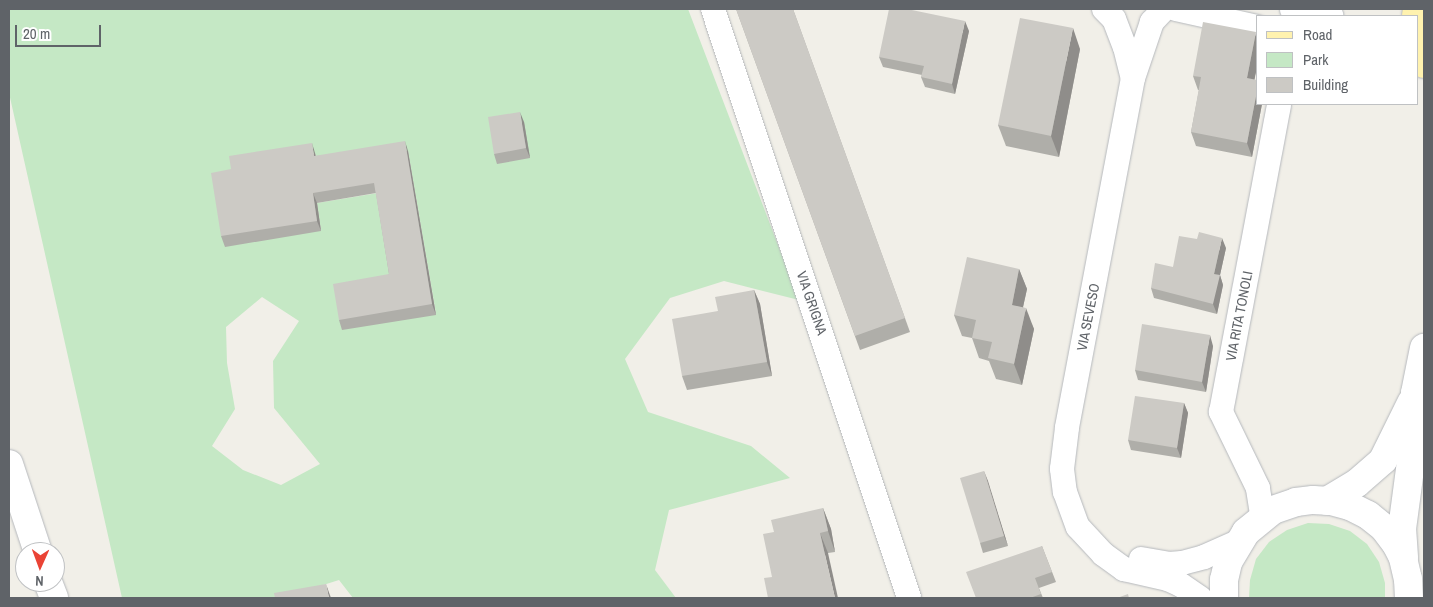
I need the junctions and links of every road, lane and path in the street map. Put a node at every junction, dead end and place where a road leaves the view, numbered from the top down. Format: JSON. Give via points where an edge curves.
{"nodes":[{"id":1,"x":712,"y":9,"type":"edge"},
{"id":2,"x":1104,"y":9,"type":"edge"},
{"id":3,"x":1164,"y":9,"type":"edge"},
{"id":4,"x":1176,"y":9,"type":"edge"},
{"id":5,"x":1294,"y":9,"type":"edge"},
{"id":6,"x":1324,"y":15,"type":"edge"},
{"id":7,"x":1256,"y":27,"type":"edge"},
{"id":8,"x":1133,"y":78,"type":"junction"},
{"id":9,"x":1279,"y":105,"type":"edge"},
{"id":10,"x":1421,"y":370,"type":"edge"},
{"id":11,"x":9,"y":464,"type":"edge"},
{"id":12,"x":1327,"y":500,"type":"junction"},
{"id":13,"x":1259,"y":520,"type":"junction"},
{"id":14,"x":35,"y":542,"type":"edge"},
{"id":15,"x":1238,"y":542,"type":"junction"},
{"id":16,"x":1096,"y":548,"type":"junction"},
{"id":17,"x":1406,"y":569,"type":"junction"},
{"id":18,"x":909,"y":598,"type":"edge"},
{"id":19,"x":1200,"y":598,"type":"edge"},
{"id":20,"x":1224,"y":598,"type":"edge"},
{"id":21,"x":1409,"y":598,"type":"edge"}],
"edges":[{"from":1,"to":18,"type":"street","name":"VIA GRIGNA"},
{"from":2,"to":8,"type":"street","name":"VIA SEVESO","via":[[1114,19]]},
{"from":3,"to":8,"type":"street","name":"VIA SEVESO","via":[[1152,22]]},
{"from":4,"to":7,"type":"street"},
{"from":5,"to":6,"type":"street"},
{"from":8,"to":16,"type":"street","name":"VIA SEVESO","via":[[1063,454],[1068,504],[1078,527]]},
{"from":9,"to":13,"type":"street","name":"VIA RITA TONOLI","via":[[1221,412],[1258,488],[1262,514]]},
{"from":10,"to":12,"type":"street","via":[[1382,460],[1357,483]]},
{"from":10,"to":17,"type":"street","via":[[1402,529]]},
{"from":11,"to":14,"type":"street"},
{"from":12,"to":13,"type":"street","via":[[1294,502]]},
{"from":12,"to":17,"type":"street","via":[[1357,509],[1375,521],[1396,544]]},
{"from":13,"to":15,"type":"street"},
{"from":15,"to":16,"type":"street","via":[[1193,561],[1169,564]]},
{"from":15,"to":20,"type":"street","via":[[1226,570]]},
{"from":16,"to":19,"type":"street","name":"VIA SEVESO","via":[[1124,569],[1168,579]]},
{"from":17,"to":21,"type":"street"}]}
